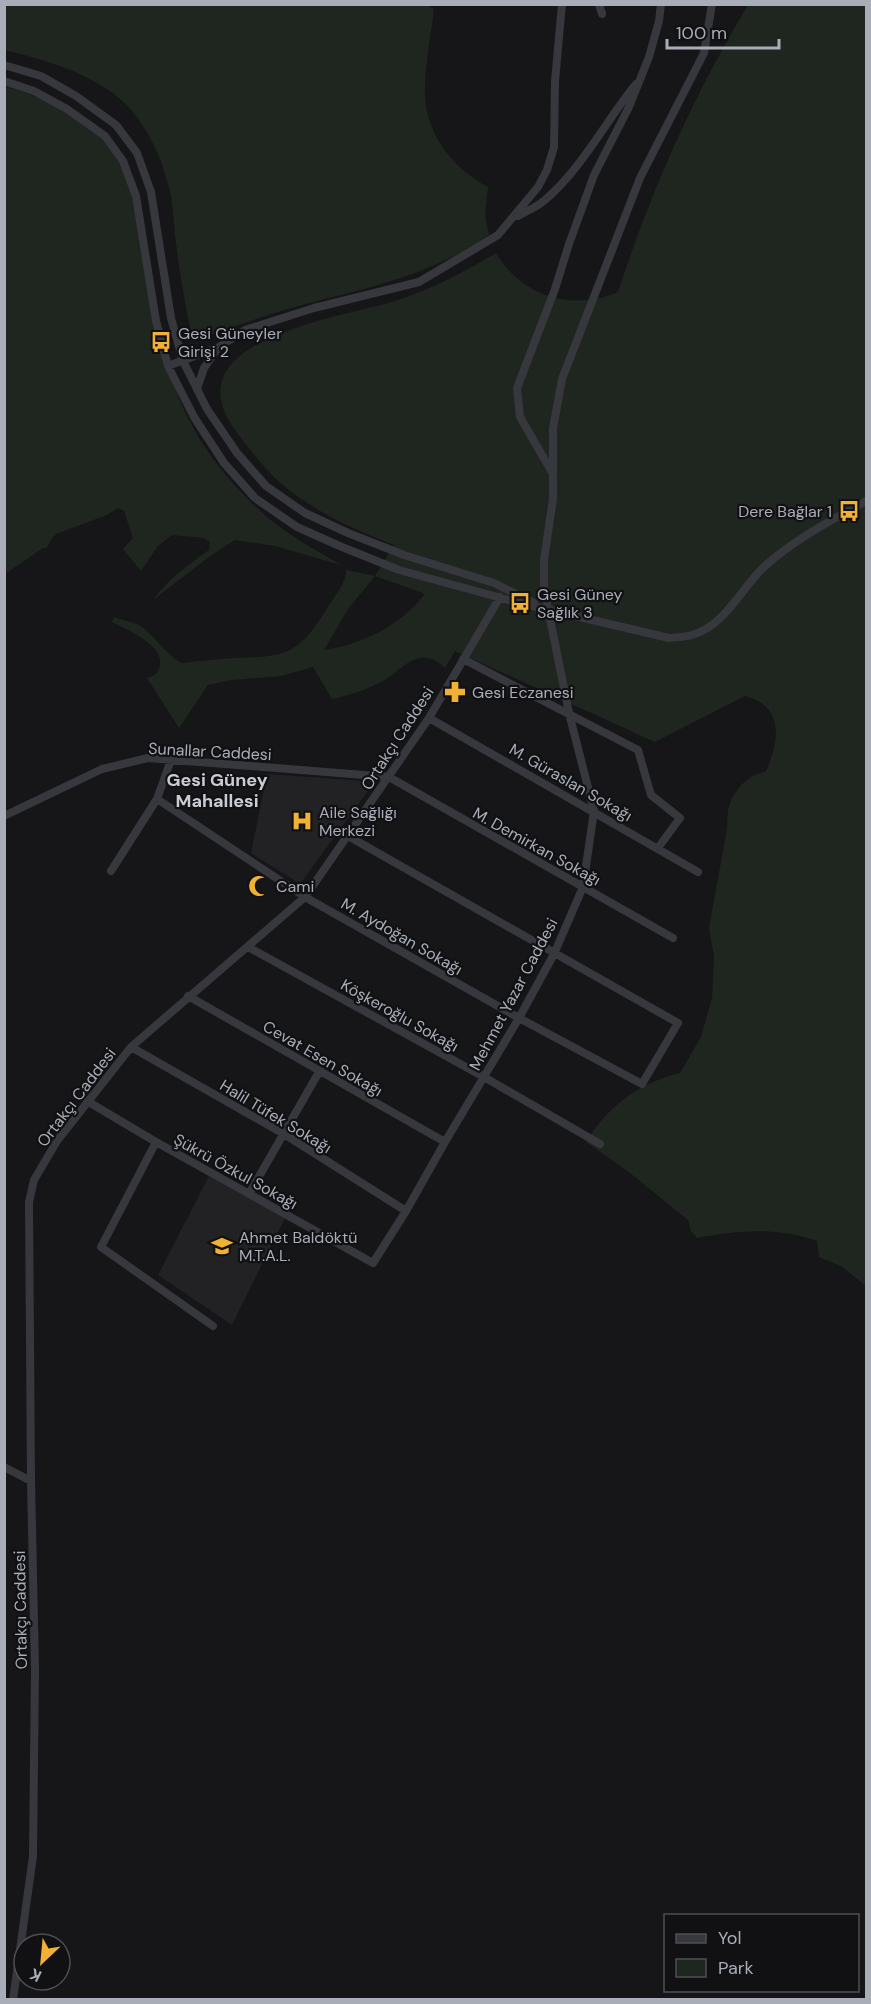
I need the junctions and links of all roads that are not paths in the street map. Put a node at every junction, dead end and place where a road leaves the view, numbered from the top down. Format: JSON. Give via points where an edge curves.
{"nodes":[{"id":1,"x":562,"y":4,"type":"edge"},
{"id":2,"x":599,"y":4,"type":"edge"},
{"id":3,"x":661,"y":4,"type":"edge"},
{"id":4,"x":712,"y":4,"type":"edge"},
{"id":5,"x":602,"y":14,"type":"dead end"},
{"id":6,"x":4,"y":65,"type":"edge"},
{"id":7,"x":641,"y":77,"type":"junction"},
{"id":8,"x":4,"y":81,"type":"edge"},
{"id":9,"x":508,"y":222,"type":"junction"},
{"id":10,"x":219,"y":347,"type":"junction"},
{"id":11,"x":183,"y":361,"type":"junction"},
{"id":12,"x":168,"y":366,"type":"junction"},
{"id":13,"x":197,"y":389,"type":"junction"},
{"id":14,"x":553,"y":474,"type":"junction"},
{"id":15,"x":867,"y":501,"type":"edge"},
{"id":16,"x":500,"y":597,"type":"junction"},
{"id":17,"x":546,"y":609,"type":"junction"},
{"id":18,"x":463,"y":659,"type":"junction"},
{"id":19,"x":569,"y":713,"type":"junction"},
{"id":20,"x":429,"y":718,"type":"junction"},
{"id":21,"x":171,"y":760,"type":"junction"},
{"id":22,"x":388,"y":777,"type":"junction"},
{"id":23,"x":157,"y":799,"type":"junction"},
{"id":24,"x":594,"y":811,"type":"junction"},
{"id":25,"x":4,"y":816,"type":"edge"},
{"id":26,"x":348,"y":836,"type":"junction"},
{"id":27,"x":658,"y":848,"type":"junction"},
{"id":28,"x":111,"y":871,"type":"dead end"},
{"id":29,"x":698,"y":872,"type":"dead end"},
{"id":30,"x":583,"y":887,"type":"junction"},
{"id":31,"x":305,"y":897,"type":"junction"},
{"id":32,"x":673,"y":938,"type":"dead end"},
{"id":33,"x":248,"y":947,"type":"junction"},
{"id":34,"x":554,"y":954,"type":"junction"},
{"id":35,"x":189,"y":996,"type":"junction"},
{"id":36,"x":519,"y":1018,"type":"junction"},
{"id":37,"x":130,"y":1047,"type":"junction"},
{"id":38,"x":320,"y":1072,"type":"junction"},
{"id":39,"x":484,"y":1077,"type":"junction"},
{"id":40,"x":87,"y":1101,"type":"junction"},
{"id":41,"x":284,"y":1134,"type":"junction"},
{"id":42,"x":156,"y":1142,"type":"junction"},
{"id":43,"x":445,"y":1142,"type":"junction"},
{"id":44,"x":600,"y":1144,"type":"dead end"},
{"id":45,"x":249,"y":1194,"type":"junction"},
{"id":46,"x":406,"y":1211,"type":"junction"},
{"id":47,"x":373,"y":1263,"type":"joint"},
{"id":48,"x":213,"y":1326,"type":"dead end"},
{"id":49,"x":4,"y":1467,"type":"edge"},
{"id":50,"x":31,"y":1481,"type":"junction"},
{"id":51,"x":13,"y":2000,"type":"edge"}],
"edges":[{"from":1,"to":9,"type":"street","via":[[554,147],[538,187]]},
{"from":2,"to":5,"type":"street"},
{"from":3,"to":7,"type":"street"},
{"from":4,"to":14,"type":"street","name":"Mehmet Yazar Caddesi","via":[[704,53],[640,178],[562,379],[553,428]]},
{"from":6,"to":11,"type":"street","via":[[41,76],[76,96],[116,125],[137,153],[151,192],[171,318]]},
{"from":7,"to":9,"type":"street","via":[[567,177],[544,201]]},
{"from":7,"to":14,"type":"street","via":[[594,175],[518,388],[520,417]]},
{"from":8,"to":12,"type":"street","via":[[34,91],[67,110],[105,136],[123,161],[136,196],[156,321]]},
{"from":9,"to":10,"type":"street","via":[[498,235],[419,282],[245,330]]},
{"from":10,"to":11,"type":"street"},
{"from":10,"to":13,"type":"street","via":[[204,368]]},
{"from":11,"to":12,"type":"street"},
{"from":11,"to":13,"type":"street"},
{"from":12,"to":16,"type":"street","via":[[224,463],[255,498],[297,526],[351,551],[399,570]]},
{"from":13,"to":17,"type":"street","via":[[237,453],[266,486],[305,513],[404,555],[494,583]]},
{"from":14,"to":17,"type":"street","name":"Mehmet Yazar Caddesi","via":[[544,560]]},
{"from":15,"to":17,"type":"street","via":[[816,528],[765,566],[720,619],[691,635],[669,638]]},
{"from":16,"to":17,"type":"street"},
{"from":16,"to":18,"type":"street","name":"Ortakçı Caddesi"},
{"from":17,"to":19,"type":"street","name":"Mehmet Yazar Caddesi"},
{"from":18,"to":19,"type":"street"},
{"from":18,"to":20,"type":"street","name":"Ortakçı Caddesi"},
{"from":19,"to":24,"type":"street","name":"Mehmet Yazar Caddesi"},
{"from":19,"to":27,"type":"street","via":[[638,750],[651,795],[680,818]]},
{"from":20,"to":22,"type":"street","name":"Ortakçı Caddesi"},
{"from":20,"to":24,"type":"street","name":"M. Güraslan Sokağı"},
{"from":21,"to":22,"type":"street","name":"Sunallar Caddesi"},
{"from":21,"to":23,"type":"street"},
{"from":21,"to":25,"type":"street","name":"Sunallar Caddesi","via":[[148,758],[102,769]]},
{"from":22,"to":26,"type":"street","name":"Ortakçı Caddesi"},
{"from":22,"to":30,"type":"street","name":"M. Demirkan Sokağı"},
{"from":23,"to":28,"type":"street"},
{"from":23,"to":31,"type":"street","name":"M. Aydoğan Sokağı"},
{"from":24,"to":27,"type":"street","name":"M. Güraslan Sokağı"},
{"from":24,"to":30,"type":"street","name":"Mehmet Yazar Caddesi"},
{"from":26,"to":31,"type":"street","name":"Ortakçı Caddesi"},
{"from":26,"to":34,"type":"street"},
{"from":27,"to":29,"type":"street","name":"M. Güraslan Sokağı"},
{"from":30,"to":32,"type":"street","name":"M. Demirkan Sokağı"},
{"from":30,"to":34,"type":"street","name":"Mehmet Yazar Caddesi"},
{"from":31,"to":33,"type":"street","name":"Ortakçı Caddesi"},
{"from":31,"to":36,"type":"street","name":"M. Aydoğan Sokağı"},
{"from":33,"to":35,"type":"street","name":"Ortakçı Caddesi"},
{"from":33,"to":39,"type":"street","name":"Köşkeroğlu Sokağı"},
{"from":34,"to":36,"type":"street","name":"Mehmet Yazar Caddesi"},
{"from":34,"to":36,"type":"street","name":"M. Aydoğan Sokağı","via":[[678,1023],[642,1084]]},
{"from":35,"to":37,"type":"street","name":"Ortakçı Caddesi"},
{"from":35,"to":38,"type":"street","name":"Cevat Esen Sokağı"},
{"from":36,"to":39,"type":"street","name":"Mehmet Yazar Caddesi"},
{"from":37,"to":40,"type":"street","name":"Ortakçı Caddesi"},
{"from":37,"to":41,"type":"street","name":"Halil Tüfek Sokağı"},
{"from":38,"to":41,"type":"street"},
{"from":38,"to":43,"type":"street","name":"Cevat Esen Sokağı"},
{"from":39,"to":43,"type":"street","name":"Mehmet Yazar Caddesi"},
{"from":39,"to":44,"type":"street","name":"Köşkeroğlu Sokağı"},
{"from":40,"to":42,"type":"street","name":"Şükrü Özkul Sokağı"},
{"from":40,"to":50,"type":"street","name":"Ortakçı Caddesi","via":[[34,1180],[29,1202]]},
{"from":41,"to":45,"type":"street"},
{"from":41,"to":46,"type":"street","name":"Halil Tüfek Sokağı"},
{"from":42,"to":45,"type":"street","name":"Şükrü Özkul Sokağı"},
{"from":42,"to":48,"type":"street","via":[[101,1247]]},
{"from":43,"to":46,"type":"street","name":"Mehmet Yazar Caddesi"},
{"from":45,"to":47,"type":"street","name":"Şükrü Özkul Sokağı"},
{"from":46,"to":47,"type":"street","name":"Mehmet Yazar Caddesi"},
{"from":49,"to":50,"type":"street"},
{"from":50,"to":51,"type":"street","name":"Ortakçı Caddesi","via":[[35,1668],[33,1856]]}]}
